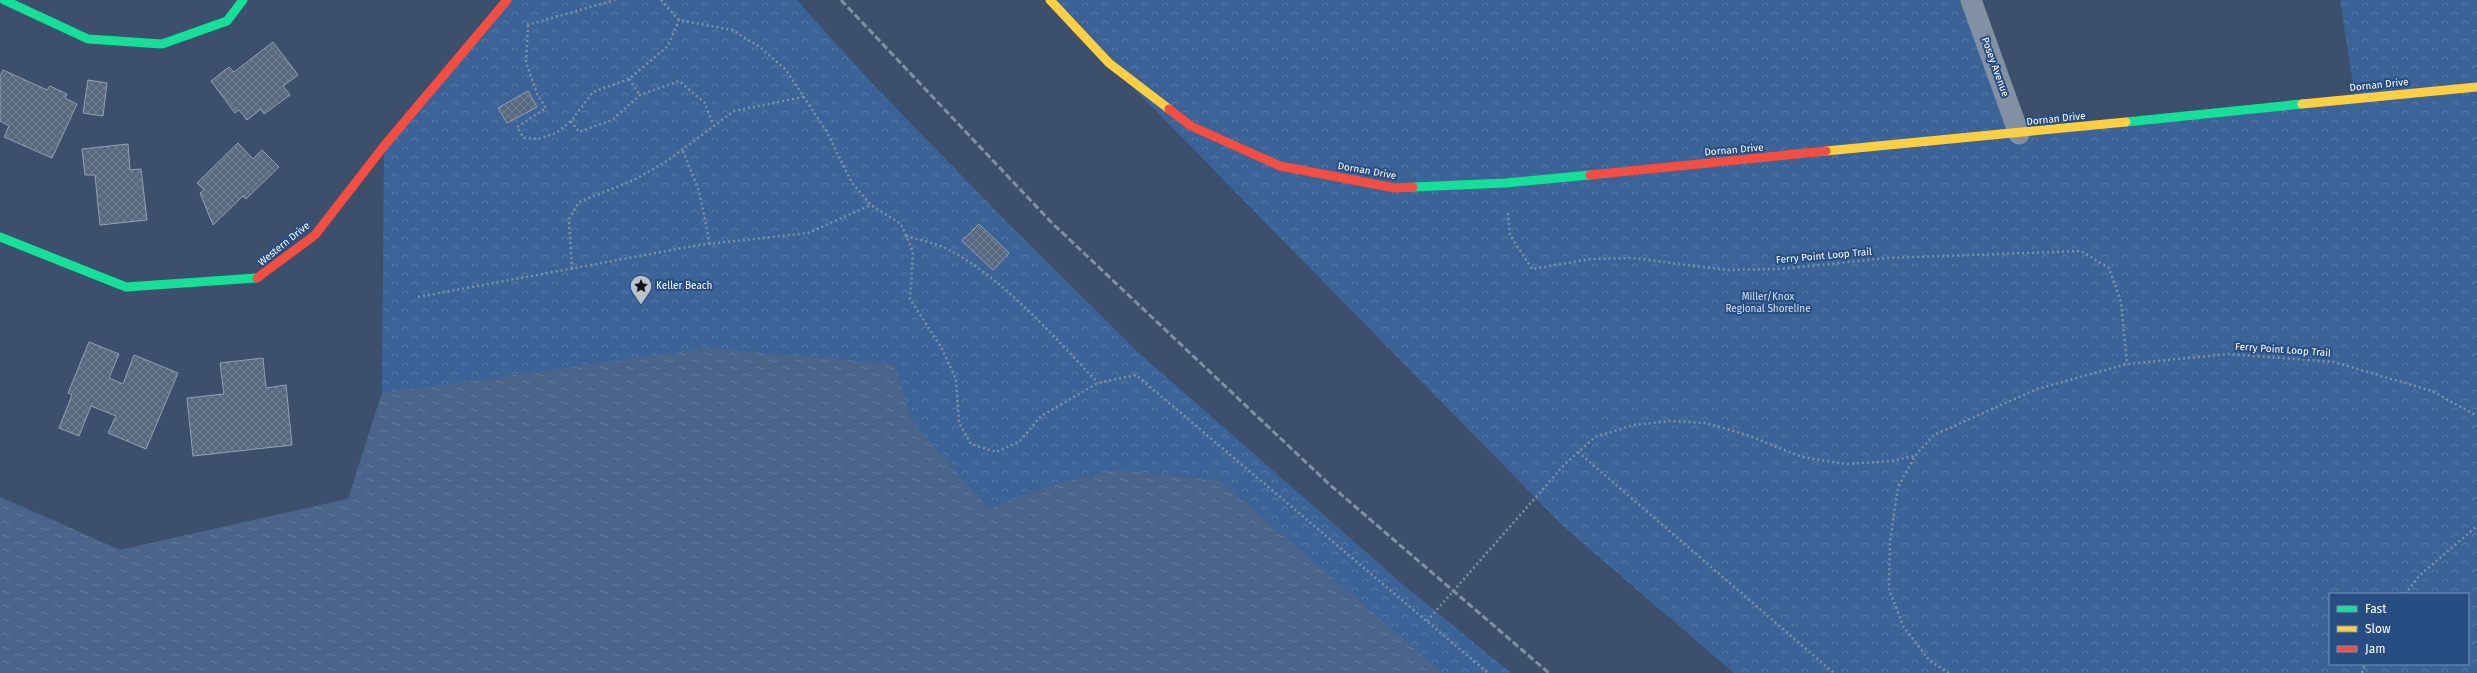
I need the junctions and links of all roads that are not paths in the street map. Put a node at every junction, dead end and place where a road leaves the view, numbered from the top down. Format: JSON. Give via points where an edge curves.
{"nodes":[{"id":1,"x":4,"y":0,"type":"edge"},
{"id":2,"x":243,"y":0,"type":"edge"},
{"id":3,"x":507,"y":0,"type":"edge"},
{"id":4,"x":1050,"y":0,"type":"edge"},
{"id":5,"x":1971,"y":0,"type":"edge"},
{"id":6,"x":2477,"y":87,"type":"edge"},
{"id":7,"x":2019,"y":134,"type":"junction"},
{"id":8,"x":0,"y":237,"type":"edge"}],
"edges":[{"from":1,"to":2,"type":"street","via":[[88,38],[162,44],[226,21]]},
{"from":3,"to":8,"type":"street","name":"Western Drive","via":[[384,146],[315,234],[259,278],[126,287]]},
{"from":4,"to":7,"type":"street","name":"Dornan Drive","via":[[1109,63],[1191,126],[1280,166],[1395,188],[1506,182]]},
{"from":5,"to":7,"type":"lane","name":"Posey Avenue"},
{"from":6,"to":7,"type":"street","name":"Dornan Drive"}]}
